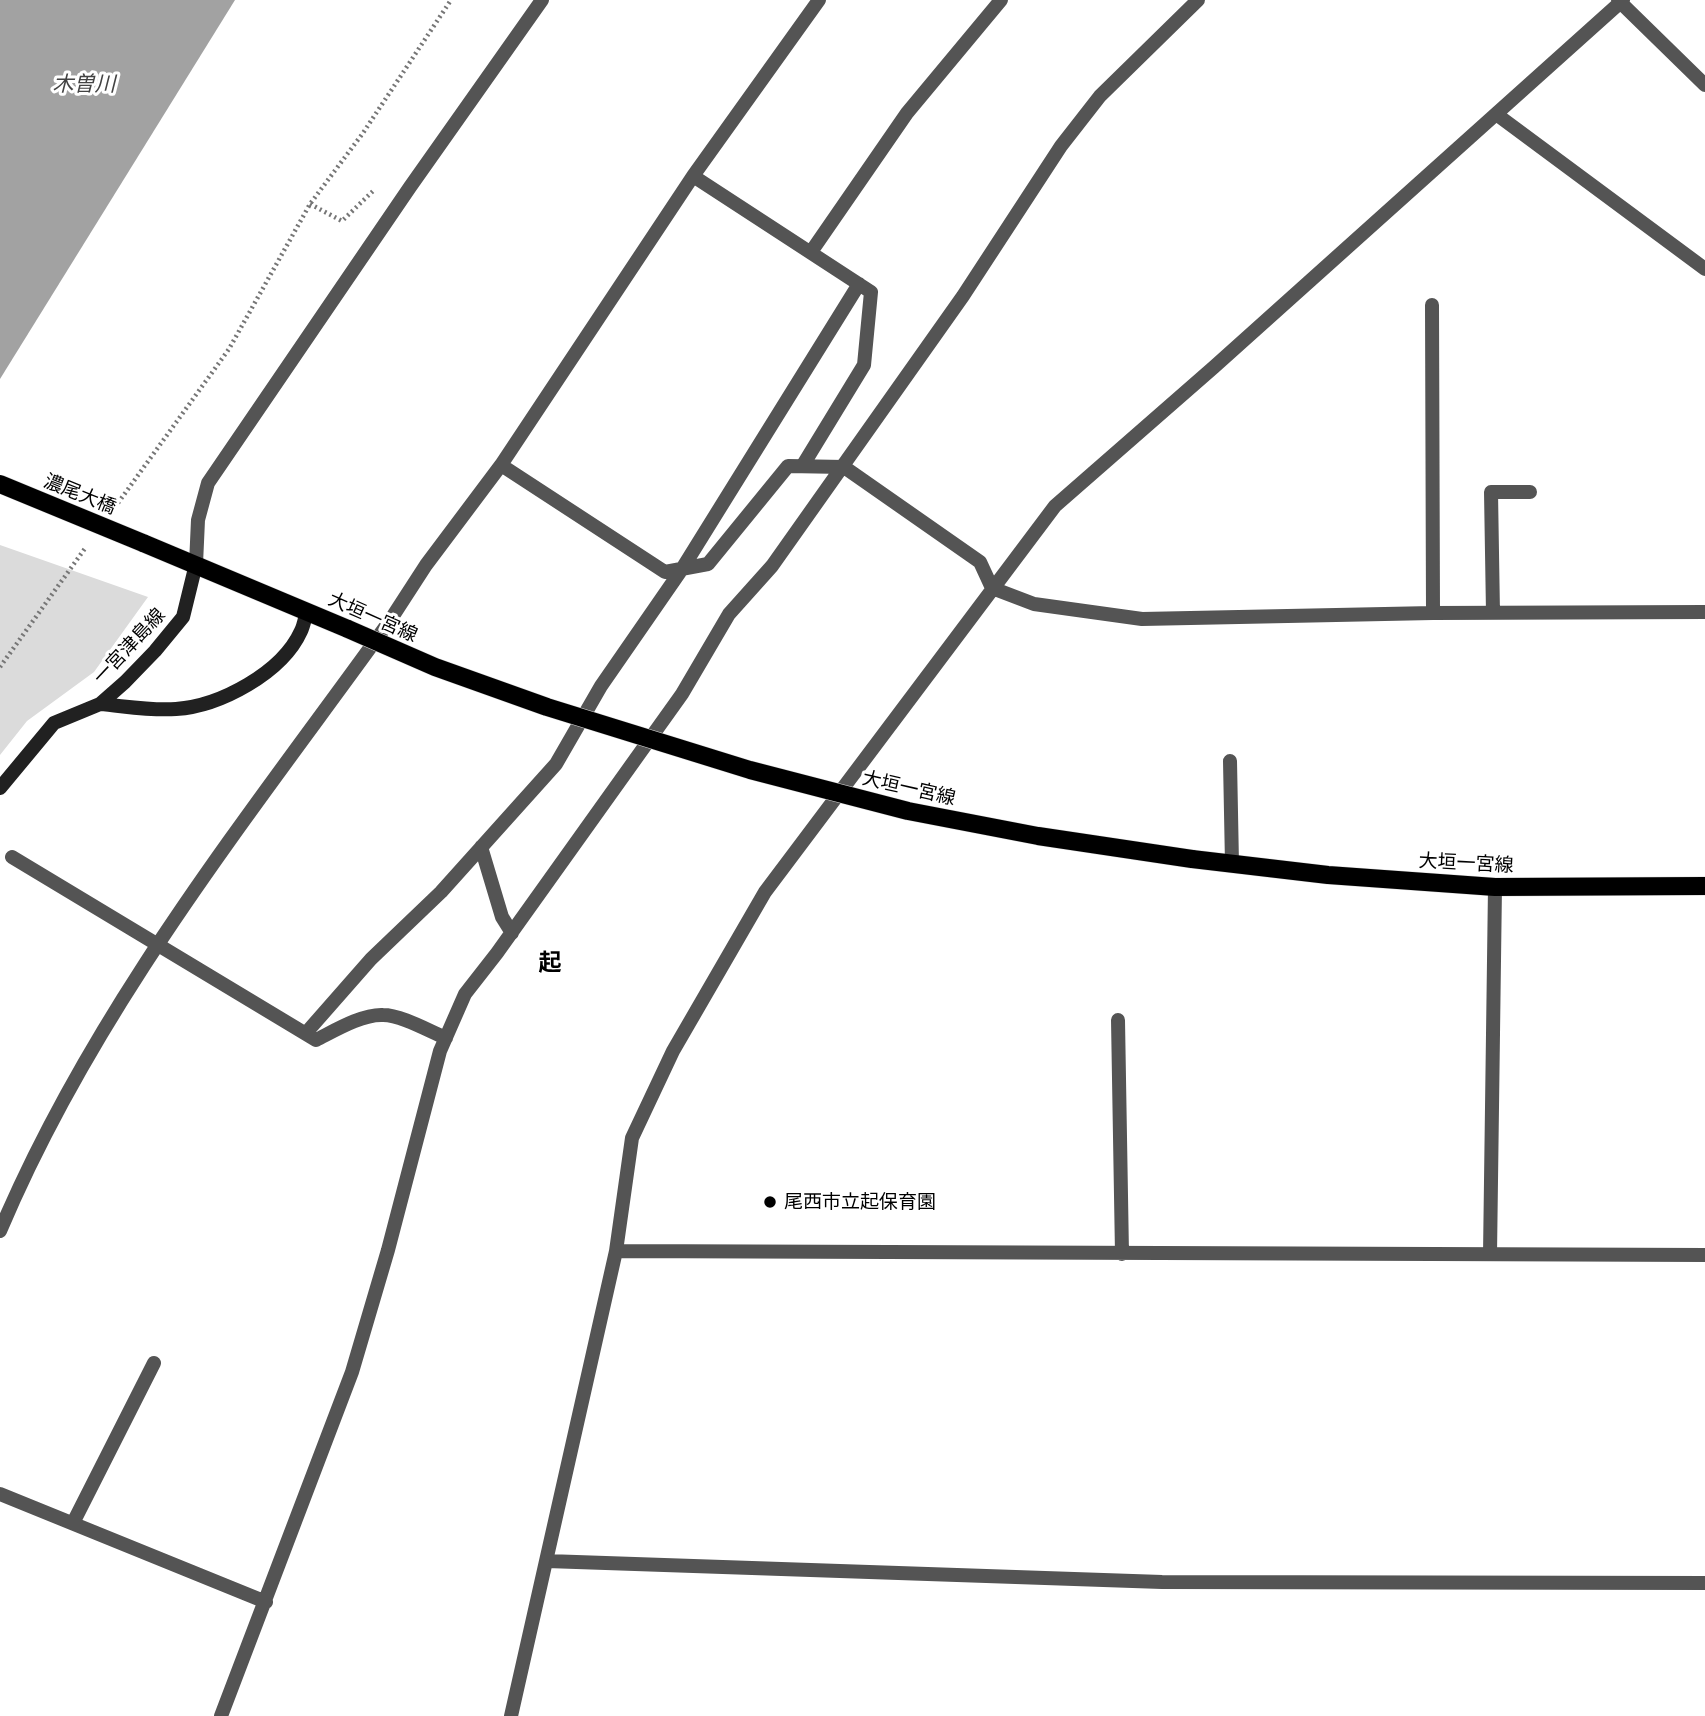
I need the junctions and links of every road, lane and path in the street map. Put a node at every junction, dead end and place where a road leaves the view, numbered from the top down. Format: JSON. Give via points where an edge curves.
{"nodes":[{"id":1,"x":452,"y":0,"type":"edge"},
{"id":2,"x":542,"y":0,"type":"edge"},
{"id":3,"x":820,"y":0,"type":"edge"},
{"id":4,"x":1001,"y":0,"type":"edge"},
{"id":5,"x":1198,"y":0,"type":"edge"},
{"id":6,"x":1620,"y":1,"type":"edge"},
{"id":7,"x":1705,"y":85,"type":"edge"},
{"id":8,"x":1496,"y":114,"type":"junction"},
{"id":9,"x":693,"y":176,"type":"junction"},
{"id":10,"x":375,"y":189,"type":"dead end"},
{"id":11,"x":310,"y":204,"type":"junction"},
{"id":12,"x":811,"y":252,"type":"junction"},
{"id":13,"x":1705,"y":270,"type":"edge"},
{"id":14,"x":859,"y":284,"type":"junction"},
{"id":15,"x":1432,"y":306,"type":"dead end"},
{"id":16,"x":500,"y":465,"type":"junction"},
{"id":17,"x":803,"y":465,"type":"junction"},
{"id":18,"x":844,"y":467,"type":"junction"},
{"id":19,"x":0,"y":484,"type":"edge"},
{"id":20,"x":1530,"y":492,"type":"dead end"},
{"id":21,"x":110,"y":513,"type":"dead end"},
{"id":22,"x":143,"y":543,"type":"joint"},
{"id":23,"x":87,"y":546,"type":"dead end"},
{"id":24,"x":196,"y":564,"type":"junction"},
{"id":25,"x":682,"y":569,"type":"junction"},
{"id":26,"x":992,"y":588,"type":"junction"},
{"id":27,"x":307,"y":611,"type":"junction"},
{"id":28,"x":1705,"y":612,"type":"edge"},
{"id":29,"x":1433,"y":613,"type":"junction"},
{"id":30,"x":1493,"y":613,"type":"junction"},
{"id":31,"x":0,"y":667,"type":"edge"},
{"id":32,"x":100,"y":704,"type":"junction"},
{"id":33,"x":1230,"y":761,"type":"dead end"},
{"id":34,"x":0,"y":789,"type":"edge"},
{"id":35,"x":481,"y":847,"type":"junction"},
{"id":36,"x":12,"y":857,"type":"dead end"},
{"id":37,"x":1232,"y":864,"type":"junction"},
{"id":38,"x":1705,"y":886,"type":"edge"},
{"id":39,"x":1495,"y":887,"type":"junction"},
{"id":40,"x":512,"y":933,"type":"junction"},
{"id":41,"x":157,"y":943,"type":"junction"},
{"id":42,"x":1118,"y":1020,"type":"dead end"},
{"id":43,"x":306,"y":1033,"type":"junction"},
{"id":44,"x":446,"y":1038,"type":"junction"},
{"id":45,"x":0,"y":1231,"type":"edge"},
{"id":46,"x":616,"y":1251,"type":"junction"},
{"id":47,"x":1122,"y":1254,"type":"junction"},
{"id":48,"x":1490,"y":1254,"type":"junction"},
{"id":49,"x":1705,"y":1255,"type":"edge"},
{"id":50,"x":154,"y":1363,"type":"dead end"},
{"id":51,"x":0,"y":1494,"type":"edge"},
{"id":52,"x":73,"y":1523,"type":"junction"},
{"id":53,"x":547,"y":1561,"type":"junction"},
{"id":54,"x":1705,"y":1583,"type":"edge"},
{"id":55,"x":266,"y":1602,"type":"junction"},
{"id":56,"x":221,"y":1716,"type":"edge"},
{"id":57,"x":511,"y":1716,"type":"edge"}],
"edges":[{"from":1,"to":11,"type":"path"},
{"from":2,"to":24,"type":"street","via":[[208,483],[198,520]]},
{"from":3,"to":9,"type":"street"},
{"from":4,"to":12,"type":"street","via":[[907,113]]},
{"from":5,"to":18,"type":"street","via":[[1100,96],[1061,146]]},
{"from":6,"to":7,"type":"street"},
{"from":6,"to":8,"type":"street"},
{"from":8,"to":13,"type":"street"},
{"from":8,"to":26,"type":"street","via":[[1055,506]]},
{"from":9,"to":12,"type":"street"},
{"from":9,"to":16,"type":"street"},
{"from":10,"to":11,"type":"path","via":[[342,221]]},
{"from":11,"to":21,"type":"path","via":[[229,349]]},
{"from":12,"to":14,"type":"street"},
{"from":14,"to":17,"type":"street","via":[[872,292],[864,365]]},
{"from":14,"to":25,"type":"street"},
{"from":15,"to":29,"type":"street"},
{"from":16,"to":25,"type":"street","via":[[665,572]]},
{"from":16,"to":41,"type":"street"},
{"from":17,"to":18,"type":"street"},
{"from":17,"to":25,"type":"street","via":[[788,466],[708,564]]},
{"from":18,"to":26,"type":"street","via":[[981,562]]},
{"from":18,"to":40,"type":"street","via":[[772,566],[729,614],[682,694]]},
{"from":19,"to":22,"type":"main road","name":"濃尾大橋","bridge":true},
{"from":20,"to":30,"type":"street","via":[[1491,492]]},
{"from":22,"to":24,"type":"main road","name":"大垣一宮線"},
{"from":23,"to":31,"type":"path"},
{"from":24,"to":27,"type":"main road","name":"大垣一宮線"},
{"from":24,"to":32,"type":"main road","name":"一宮津島線","via":[[183,617]]},
{"from":25,"to":35,"type":"street","via":[[601,686],[556,764]]},
{"from":26,"to":29,"type":"street","via":[[1034,604],[1142,619]]},
{"from":26,"to":46,"type":"street","via":[[765,892],[673,1051],[632,1138]]},
{"from":27,"to":32,"type":"main road","via":[[300,632],[272,667],[220,699],[176,709]]},
{"from":27,"to":37,"type":"main road","name":"大垣一宮線","bridge":true,"via":[[435,667],[547,708],[750,771],[908,811],[1038,836]]},
{"from":28,"to":30,"type":"street"},
{"from":29,"to":30,"type":"street"},
{"from":32,"to":34,"type":"main road","name":"一宮津島線","via":[[54,723]]},
{"from":33,"to":37,"type":"street"},
{"from":35,"to":40,"type":"street","via":[[502,917]]},
{"from":35,"to":43,"type":"street","via":[[408,926],[370,959]]},
{"from":36,"to":41,"type":"street"},
{"from":37,"to":39,"type":"main road","name":"大垣一宮線"},
{"from":38,"to":39,"type":"main road","name":"大垣一宮線"},
{"from":39,"to":48,"type":"street"},
{"from":40,"to":44,"type":"street","via":[[465,994]]},
{"from":41,"to":43,"type":"street"},
{"from":41,"to":45,"type":"street","via":[[49,1124]]},
{"from":42,"to":47,"type":"street"},
{"from":43,"to":44,"type":"street","via":[[316,1040],[383,1014]]},
{"from":44,"to":55,"type":"street","via":[[352,1372]]},
{"from":46,"to":47,"type":"street"},
{"from":46,"to":53,"type":"street"},
{"from":47,"to":48,"type":"street"},
{"from":48,"to":49,"type":"street"},
{"from":50,"to":52,"type":"street"},
{"from":51,"to":52,"type":"street"},
{"from":52,"to":55,"type":"street"},
{"from":53,"to":54,"type":"street","via":[[1162,1582]]},
{"from":53,"to":57,"type":"street"},
{"from":55,"to":56,"type":"street"}]}
